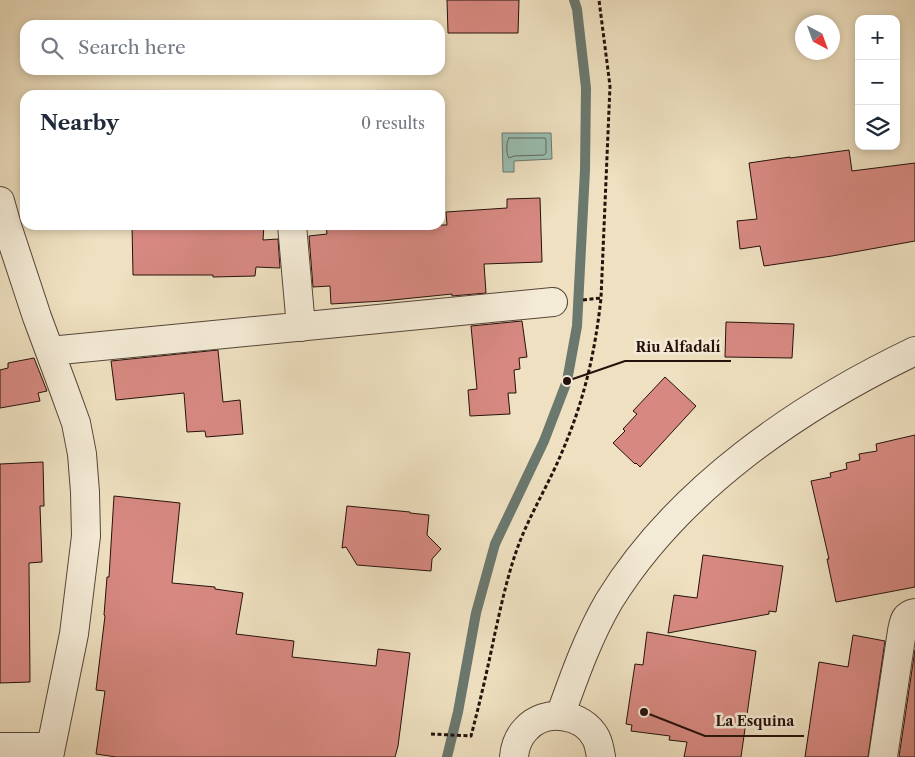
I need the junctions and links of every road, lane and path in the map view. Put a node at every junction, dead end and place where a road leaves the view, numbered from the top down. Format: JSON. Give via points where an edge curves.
{"nodes":[{"id":1,"x":599,"y":0,"type":"edge"},
{"id":2,"x":0,"y":201,"type":"edge"},
{"id":3,"x":292,"y":230,"type":"edge"},
{"id":4,"x":553,"y":302,"type":"dead end"},
{"id":5,"x":301,"y":327,"type":"junction"},
{"id":6,"x":50,"y":351,"type":"junction"},
{"id":7,"x":915,"y":351,"type":"edge"},
{"id":8,"x":915,"y":613,"type":"edge"},
{"id":9,"x":560,"y":716,"type":"junction"},
{"id":10,"x":431,"y":734,"type":"dead end"},
{"id":11,"x":0,"y":746,"type":"edge"},
{"id":12,"x":50,"y":752,"type":"edge"},
{"id":13,"x":514,"y":757,"type":"edge"},
{"id":14,"x":601,"y":757,"type":"edge"},
{"id":15,"x":883,"y":757,"type":"edge"}],
"edges":[{"from":1,"to":10,"type":"path","via":[[610,86],[600,298],[594,353],[562,453],[516,551],[471,736]]},
{"from":2,"to":6,"type":"street"},
{"from":3,"to":5,"type":"street"},
{"from":4,"to":5,"type":"street"},
{"from":5,"to":6,"type":"street"},
{"from":6,"to":12,"type":"street","via":[[76,423],[86,492],[86,536],[74,634]]},
{"from":7,"to":9,"type":"street","via":[[832,395],[766,438],[733,463],[654,538],[608,603],[577,668]]},
{"from":8,"to":15,"type":"street","via":[[905,618],[902,631]]},
{"from":9,"to":13,"type":"street","via":[[548,716],[527,728],[519,737]]},
{"from":9,"to":14,"type":"street","via":[[584,724],[596,738]]},
{"from":11,"to":12,"type":"street"}]}
